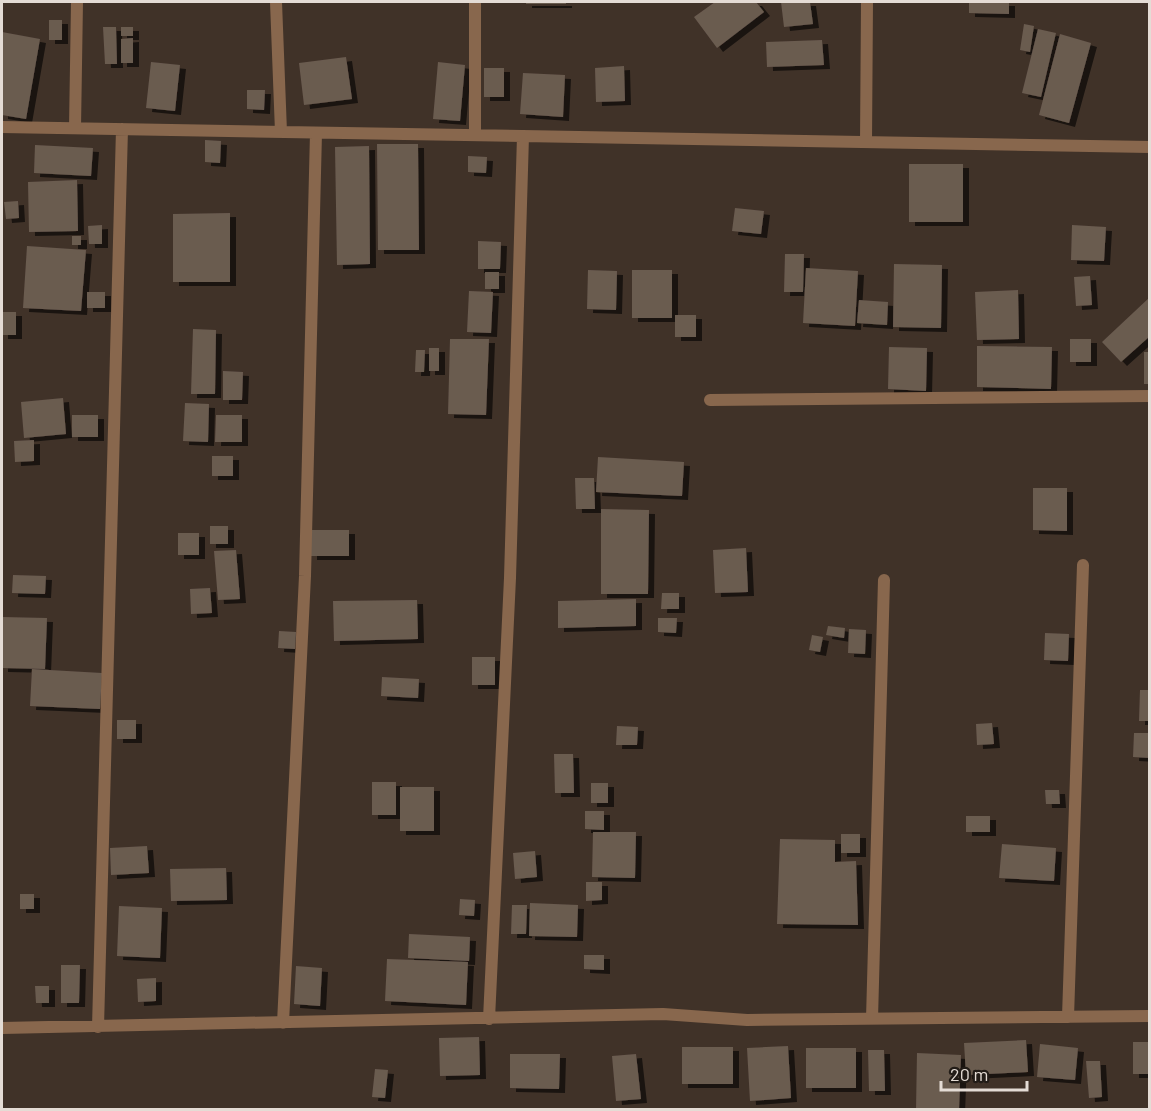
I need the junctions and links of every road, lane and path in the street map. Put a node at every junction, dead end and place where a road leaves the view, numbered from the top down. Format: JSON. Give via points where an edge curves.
{"nodes":[{"id":1,"x":77,"y":2,"type":"edge"},
{"id":2,"x":276,"y":2,"type":"edge"},
{"id":3,"x":475,"y":2,"type":"edge"},
{"id":4,"x":867,"y":2,"type":"edge"},
{"id":5,"x":2,"y":127,"type":"edge"},
{"id":6,"x":75,"y":128,"type":"junction"},
{"id":7,"x":122,"y":129,"type":"junction"},
{"id":8,"x":281,"y":132,"type":"junction"},
{"id":9,"x":316,"y":133,"type":"junction"},
{"id":10,"x":474,"y":135,"type":"junction"},
{"id":11,"x":523,"y":136,"type":"junction"},
{"id":12,"x":866,"y":142,"type":"junction"},
{"id":13,"x":1149,"y":147,"type":"edge"},
{"id":14,"x":1149,"y":396,"type":"edge"},
{"id":15,"x":710,"y":400,"type":"dead end"},
{"id":16,"x":1083,"y":565,"type":"dead end"},
{"id":17,"x":884,"y":580,"type":"dead end"},
{"id":18,"x":1149,"y":1016,"type":"edge"},
{"id":19,"x":1068,"y":1017,"type":"junction"},
{"id":20,"x":489,"y":1018,"type":"junction"},
{"id":21,"x":872,"y":1019,"type":"junction"},
{"id":22,"x":283,"y":1023,"type":"junction"},
{"id":23,"x":98,"y":1027,"type":"junction"},
{"id":24,"x":2,"y":1028,"type":"edge"}],
"edges":[{"from":1,"to":6,"type":"street"},
{"from":2,"to":8,"type":"street"},
{"from":3,"to":10,"type":"street"},
{"from":4,"to":12,"type":"street"},
{"from":5,"to":6,"type":"street"},
{"from":6,"to":7,"type":"street"},
{"from":7,"to":8,"type":"street"},
{"from":7,"to":23,"type":"street"},
{"from":8,"to":9,"type":"street"},
{"from":9,"to":10,"type":"street"},
{"from":9,"to":22,"type":"street","via":[[305,576]]},
{"from":10,"to":11,"type":"street"},
{"from":11,"to":12,"type":"street"},
{"from":11,"to":20,"type":"street","via":[[510,578]]},
{"from":12,"to":13,"type":"street"},
{"from":14,"to":15,"type":"street"},
{"from":16,"to":19,"type":"street"},
{"from":17,"to":21,"type":"street"},
{"from":18,"to":19,"type":"street"},
{"from":19,"to":21,"type":"street"},
{"from":20,"to":21,"type":"street","via":[[663,1014],[747,1020]]},
{"from":20,"to":22,"type":"street"},
{"from":22,"to":23,"type":"street"},
{"from":23,"to":24,"type":"street"}]}
